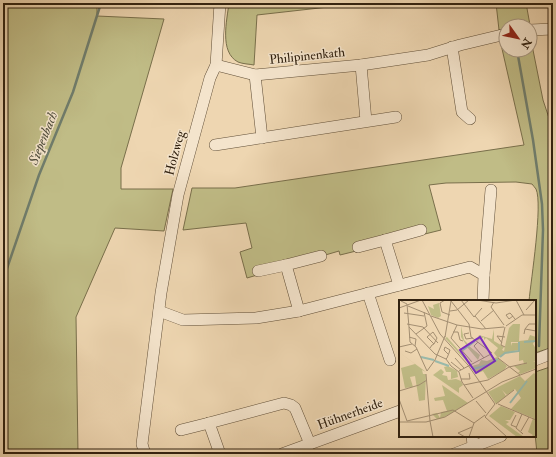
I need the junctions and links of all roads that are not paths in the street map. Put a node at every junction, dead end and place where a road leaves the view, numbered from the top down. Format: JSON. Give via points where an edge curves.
{"nodes":[{"id":1,"x":220,"y":3,"type":"edge"},
{"id":2,"x":553,"y":28,"type":"edge"},
{"id":3,"x":538,"y":29,"type":"edge"},
{"id":4,"x":498,"y":36,"type":"edge"},
{"id":5,"x":452,"y":47,"type":"junction"},
{"id":6,"x":361,"y":64,"type":"junction"},
{"id":7,"x":216,"y":65,"type":"junction"},
{"id":8,"x":255,"y":75,"type":"junction"},
{"id":9,"x":396,"y":117,"type":"dead end"},
{"id":10,"x":470,"y":119,"type":"dead end"},
{"id":11,"x":366,"y":121,"type":"junction"},
{"id":12,"x":262,"y":138,"type":"junction"},
{"id":13,"x":215,"y":145,"type":"dead end"},
{"id":14,"x":492,"y":190,"type":"dead end"},
{"id":15,"x":421,"y":230,"type":"dead end"},
{"id":16,"x":385,"y":240,"type":"junction"},
{"id":17,"x":358,"y":247,"type":"dead end"},
{"id":18,"x":321,"y":256,"type":"dead end"},
{"id":19,"x":286,"y":265,"type":"junction"},
{"id":20,"x":258,"y":271,"type":"dead end"},
{"id":21,"x":484,"y":276,"type":"junction"},
{"id":22,"x":399,"y":285,"type":"junction"},
{"id":23,"x":368,"y":293,"type":"junction"},
{"id":24,"x":483,"y":300,"type":"edge"},
{"id":25,"x":159,"y":311,"type":"junction"},
{"id":26,"x":299,"y":311,"type":"junction"},
{"id":27,"x":553,"y":353,"type":"edge"},
{"id":28,"x":390,"y":360,"type":"dead end"},
{"id":29,"x":536,"y":360,"type":"edge"},
{"id":30,"x":399,"y":411,"type":"edge"},
{"id":31,"x":209,"y":423,"type":"junction"},
{"id":32,"x":181,"y":430,"type":"dead end"},
{"id":33,"x":498,"y":437,"type":"edge"},
{"id":34,"x":310,"y":444,"type":"junction"},
{"id":35,"x":473,"y":446,"type":"edge"},
{"id":36,"x":145,"y":454,"type":"edge"},
{"id":37,"x":220,"y":454,"type":"edge"},
{"id":38,"x":282,"y":454,"type":"edge"},
{"id":39,"x":454,"y":454,"type":"edge"}],
"edges":[{"from":1,"to":7,"type":"street","name":"Holzweg"},
{"from":2,"to":3,"type":"street"},
{"from":4,"to":5,"type":"street","name":"Philipinenkath"},
{"from":5,"to":6,"type":"street","name":"Philipinenkath","via":[[428,55]]},
{"from":5,"to":10,"type":"street","via":[[462,112]]},
{"from":6,"to":8,"type":"street","name":"Philipinenkath"},
{"from":6,"to":11,"type":"street","name":"Philipinenkath"},
{"from":7,"to":8,"type":"street","name":"Philipinenkath"},
{"from":7,"to":25,"type":"street","name":"Holzweg","via":[[210,78],[178,195]]},
{"from":8,"to":12,"type":"street","name":"Philipinenkath"},
{"from":9,"to":11,"type":"street"},
{"from":11,"to":12,"type":"street"},
{"from":12,"to":13,"type":"street"},
{"from":14,"to":21,"type":"street"},
{"from":15,"to":16,"type":"street"},
{"from":16,"to":17,"type":"street"},
{"from":16,"to":22,"type":"street"},
{"from":18,"to":19,"type":"street"},
{"from":19,"to":20,"type":"street"},
{"from":19,"to":26,"type":"street"},
{"from":21,"to":22,"type":"street","via":[[470,267]]},
{"from":21,"to":24,"type":"street"},
{"from":22,"to":23,"type":"street"},
{"from":23,"to":26,"type":"street"},
{"from":23,"to":28,"type":"street"},
{"from":25,"to":26,"type":"street","via":[[183,320],[256,318]]},
{"from":25,"to":36,"type":"street","name":"Holzweg","via":[[142,444]]},
{"from":27,"to":29,"type":"street"},
{"from":30,"to":34,"type":"street","name":"Hühnerheide"},
{"from":31,"to":32,"type":"street","name":"Hühnerheide"},
{"from":31,"to":34,"type":"street","name":"Hühnerheide","via":[[284,403],[295,408]]},
{"from":31,"to":37,"type":"street"},
{"from":33,"to":35,"type":"street"},
{"from":34,"to":38,"type":"street","name":"Hühnerheide"},
{"from":35,"to":39,"type":"street"}]}
